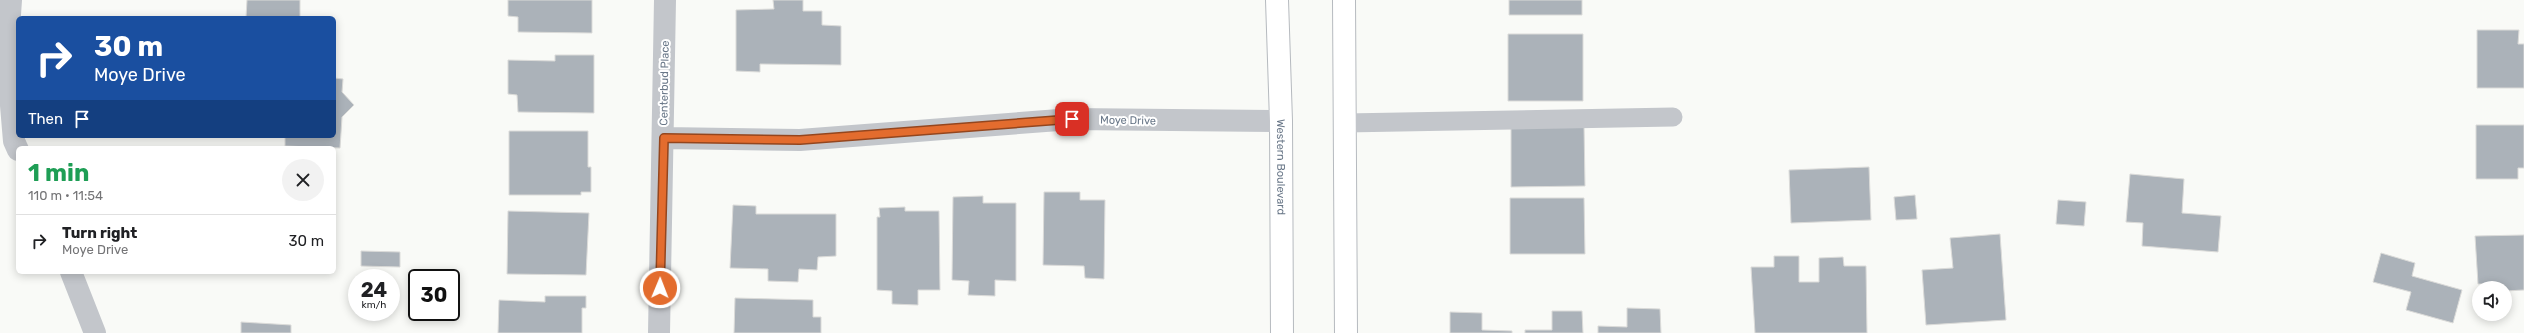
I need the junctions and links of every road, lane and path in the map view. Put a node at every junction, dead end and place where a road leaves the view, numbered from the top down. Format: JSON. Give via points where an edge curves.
{"nodes":[{"id":1,"x":11,"y":0,"type":"edge"},
{"id":2,"x":665,"y":0,"type":"edge"},
{"id":3,"x":1277,"y":0,"type":"edge"},
{"id":4,"x":1344,"y":0,"type":"edge"},
{"id":5,"x":1673,"y":117,"type":"dead end"},
{"id":6,"x":1281,"y":121,"type":"junction"},
{"id":7,"x":1345,"y":123,"type":"junction"},
{"id":8,"x":664,"y":138,"type":"junction"},
{"id":9,"x":16,"y":146,"type":"edge"},
{"id":10,"x":72,"y":274,"type":"edge"},
{"id":11,"x":95,"y":333,"type":"edge"},
{"id":12,"x":659,"y":333,"type":"edge"},
{"id":13,"x":1282,"y":333,"type":"edge"},
{"id":14,"x":1346,"y":333,"type":"edge"}],
"edges":[{"from":1,"to":9,"type":"street","via":[[7,58]]},
{"from":2,"to":8,"type":"street","name":"Centerbud Place"},
{"from":3,"to":6,"type":"main road","name":"Western Boulevard"},
{"from":4,"to":7,"type":"main road"},
{"from":5,"to":7,"type":"lane"},
{"from":6,"to":8,"type":"street","name":"Moye Drive","via":[[1072,119],[800,140]]},
{"from":6,"to":13,"type":"main road","name":"Western Boulevard"},
{"from":7,"to":14,"type":"main road"},
{"from":8,"to":12,"type":"street","name":"Centerbud Place"},
{"from":10,"to":11,"type":"street"}]}
